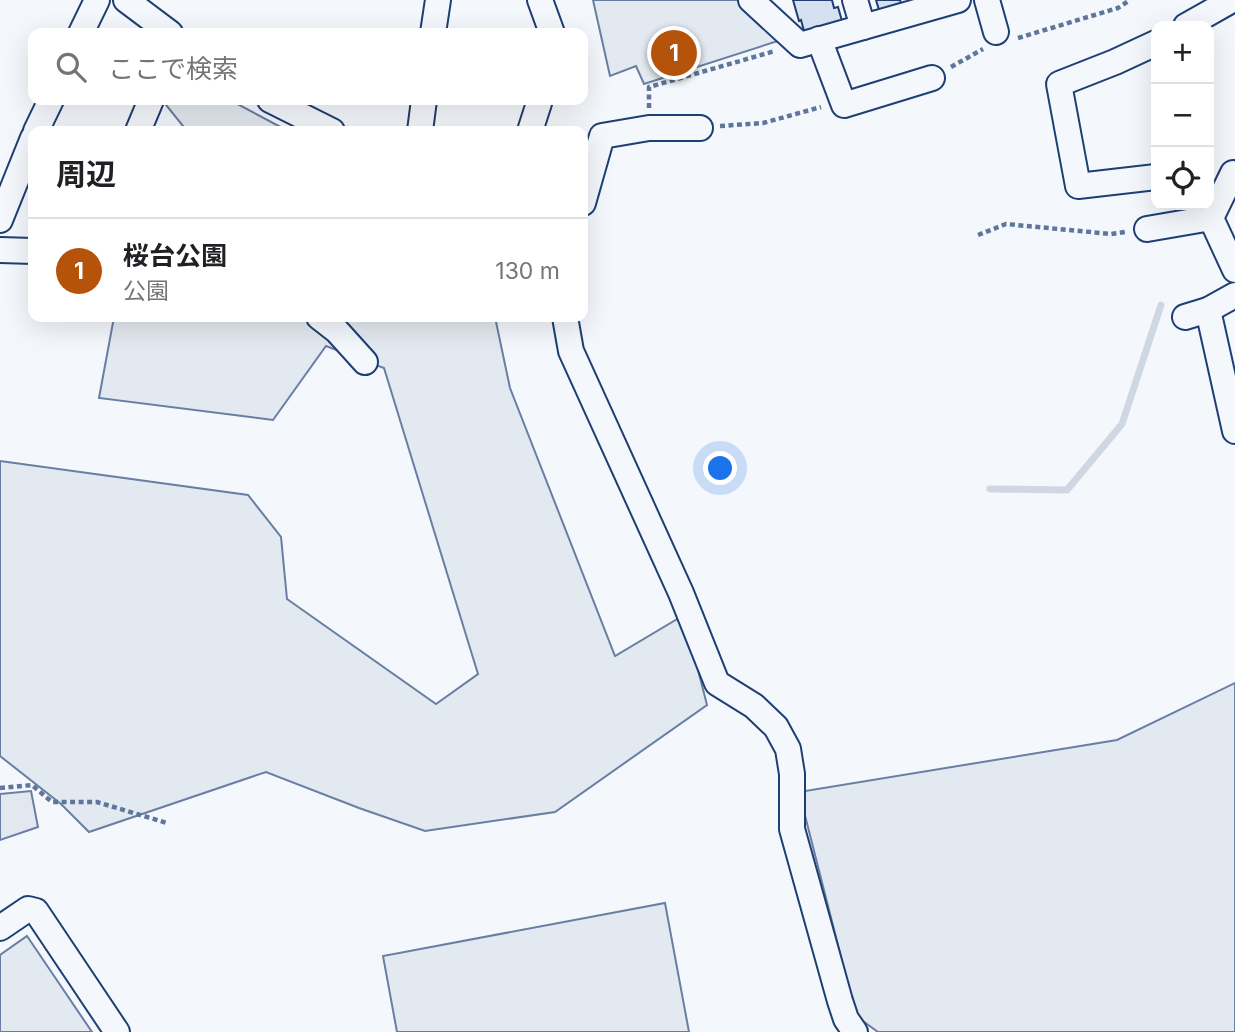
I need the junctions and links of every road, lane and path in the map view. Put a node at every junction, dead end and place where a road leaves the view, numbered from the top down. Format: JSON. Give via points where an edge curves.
{"nodes":[{"id":1,"x":97,"y":0,"type":"edge"},
{"id":2,"x":126,"y":0,"type":"edge"},
{"id":3,"x":438,"y":0,"type":"edge"},
{"id":4,"x":540,"y":0,"type":"edge"},
{"id":5,"x":751,"y":0,"type":"edge"},
{"id":6,"x":855,"y":0,"type":"edge"},
{"id":7,"x":958,"y":0,"type":"edge"},
{"id":8,"x":987,"y":0,"type":"edge"},
{"id":9,"x":1130,"y":0,"type":"edge"},
{"id":10,"x":1232,"y":0,"type":"edge"},
{"id":11,"x":1195,"y":21,"type":"edge"},
{"id":12,"x":863,"y":27,"type":"junction"},
{"id":13,"x":83,"y":28,"type":"edge"},
{"id":14,"x":163,"y":28,"type":"edge"},
{"id":15,"x":434,"y":28,"type":"edge"},
{"id":16,"x":550,"y":28,"type":"edge"},
{"id":17,"x":996,"y":40,"type":"junction"},
{"id":18,"x":810,"y":42,"type":"junction"},
{"id":19,"x":1151,"y":45,"type":"edge"},
{"id":20,"x":932,"y":78,"type":"joint"},
{"id":21,"x":842,"y":101,"type":"junction"},
{"id":22,"x":49,"y":105,"type":"edge"},
{"id":23,"x":149,"y":105,"type":"edge"},
{"id":24,"x":280,"y":105,"type":"edge"},
{"id":25,"x":423,"y":105,"type":"edge"},
{"id":26,"x":538,"y":105,"type":"edge"},
{"id":27,"x":38,"y":126,"type":"edge"},
{"id":28,"x":140,"y":126,"type":"edge"},
{"id":29,"x":322,"y":126,"type":"edge"},
{"id":30,"x":421,"y":126,"type":"edge"},
{"id":31,"x":532,"y":126,"type":"edge"},
{"id":32,"x":649,"y":128,"type":"junction"},
{"id":33,"x":700,"y":128,"type":"joint"},
{"id":34,"x":28,"y":150,"type":"edge"},
{"id":35,"x":1225,"y":172,"type":"edge"},
{"id":36,"x":1151,"y":178,"type":"edge"},
{"id":37,"x":588,"y":185,"type":"edge"},
{"id":38,"x":1211,"y":218,"type":"junction"},
{"id":39,"x":0,"y":220,"type":"edge"},
{"id":40,"x":1147,"y":229,"type":"joint"},
{"id":41,"x":978,"y":235,"type":"dead end"},
{"id":42,"x":0,"y":250,"type":"edge"},
{"id":43,"x":28,"y":251,"type":"edge"},
{"id":44,"x":1235,"y":270,"type":"edge"},
{"id":45,"x":1235,"y":295,"type":"edge"},
{"id":46,"x":325,"y":322,"type":"edge"},
{"id":47,"x":566,"y":322,"type":"edge"},
{"id":48,"x":365,"y":362,"type":"dead end"},
{"id":49,"x":1235,"y":431,"type":"edge"},
{"id":50,"x":0,"y":788,"type":"edge"},
{"id":51,"x":167,"y":823,"type":"dead end"},
{"id":52,"x":0,"y":928,"type":"edge"},
{"id":53,"x":117,"y":1032,"type":"edge"},
{"id":54,"x":855,"y":1032,"type":"edge"}],
"edges":[{"from":1,"to":13,"type":"street"},
{"from":2,"to":14,"type":"street"},
{"from":3,"to":15,"type":"street"},
{"from":4,"to":16,"type":"street"},
{"from":5,"to":18,"type":"street"},
{"from":6,"to":12,"type":"street"},
{"from":7,"to":12,"type":"street"},
{"from":8,"to":17,"type":"street"},
{"from":9,"to":17,"type":"path","via":[[1118,8]]},
{"from":10,"to":11,"type":"street"},
{"from":12,"to":18,"type":"street"},
{"from":17,"to":20,"type":"path"},
{"from":18,"to":21,"type":"street"},
{"from":18,"to":32,"type":"path","via":[[649,88]]},
{"from":19,"to":36,"type":"street","via":[[1059,84],[1078,186]]},
{"from":20,"to":21,"type":"street","via":[[844,105]]},
{"from":21,"to":33,"type":"path","via":[[763,123]]},
{"from":22,"to":27,"type":"street"},
{"from":23,"to":28,"type":"street"},
{"from":24,"to":29,"type":"street"},
{"from":25,"to":30,"type":"street"},
{"from":26,"to":31,"type":"street"},
{"from":32,"to":33,"type":"street"},
{"from":32,"to":37,"type":"street","via":[[602,136]]},
{"from":34,"to":39,"type":"street"},
{"from":35,"to":38,"type":"street"},
{"from":38,"to":40,"type":"street"},
{"from":38,"to":44,"type":"street"},
{"from":40,"to":41,"type":"path","via":[[1111,234],[1006,224]]},
{"from":42,"to":43,"type":"street"},
{"from":45,"to":49,"type":"street","via":[[1196,313]]},
{"from":46,"to":48,"type":"street"},
{"from":47,"to":54,"type":"street","via":[[571,351],[717,682],[776,727],[788,749],[792,830],[840,1001]]},
{"from":50,"to":51,"type":"path","via":[[32,785],[52,802],[97,802]]},
{"from":52,"to":53,"type":"street","via":[[28,909],[36,911]]}]}
